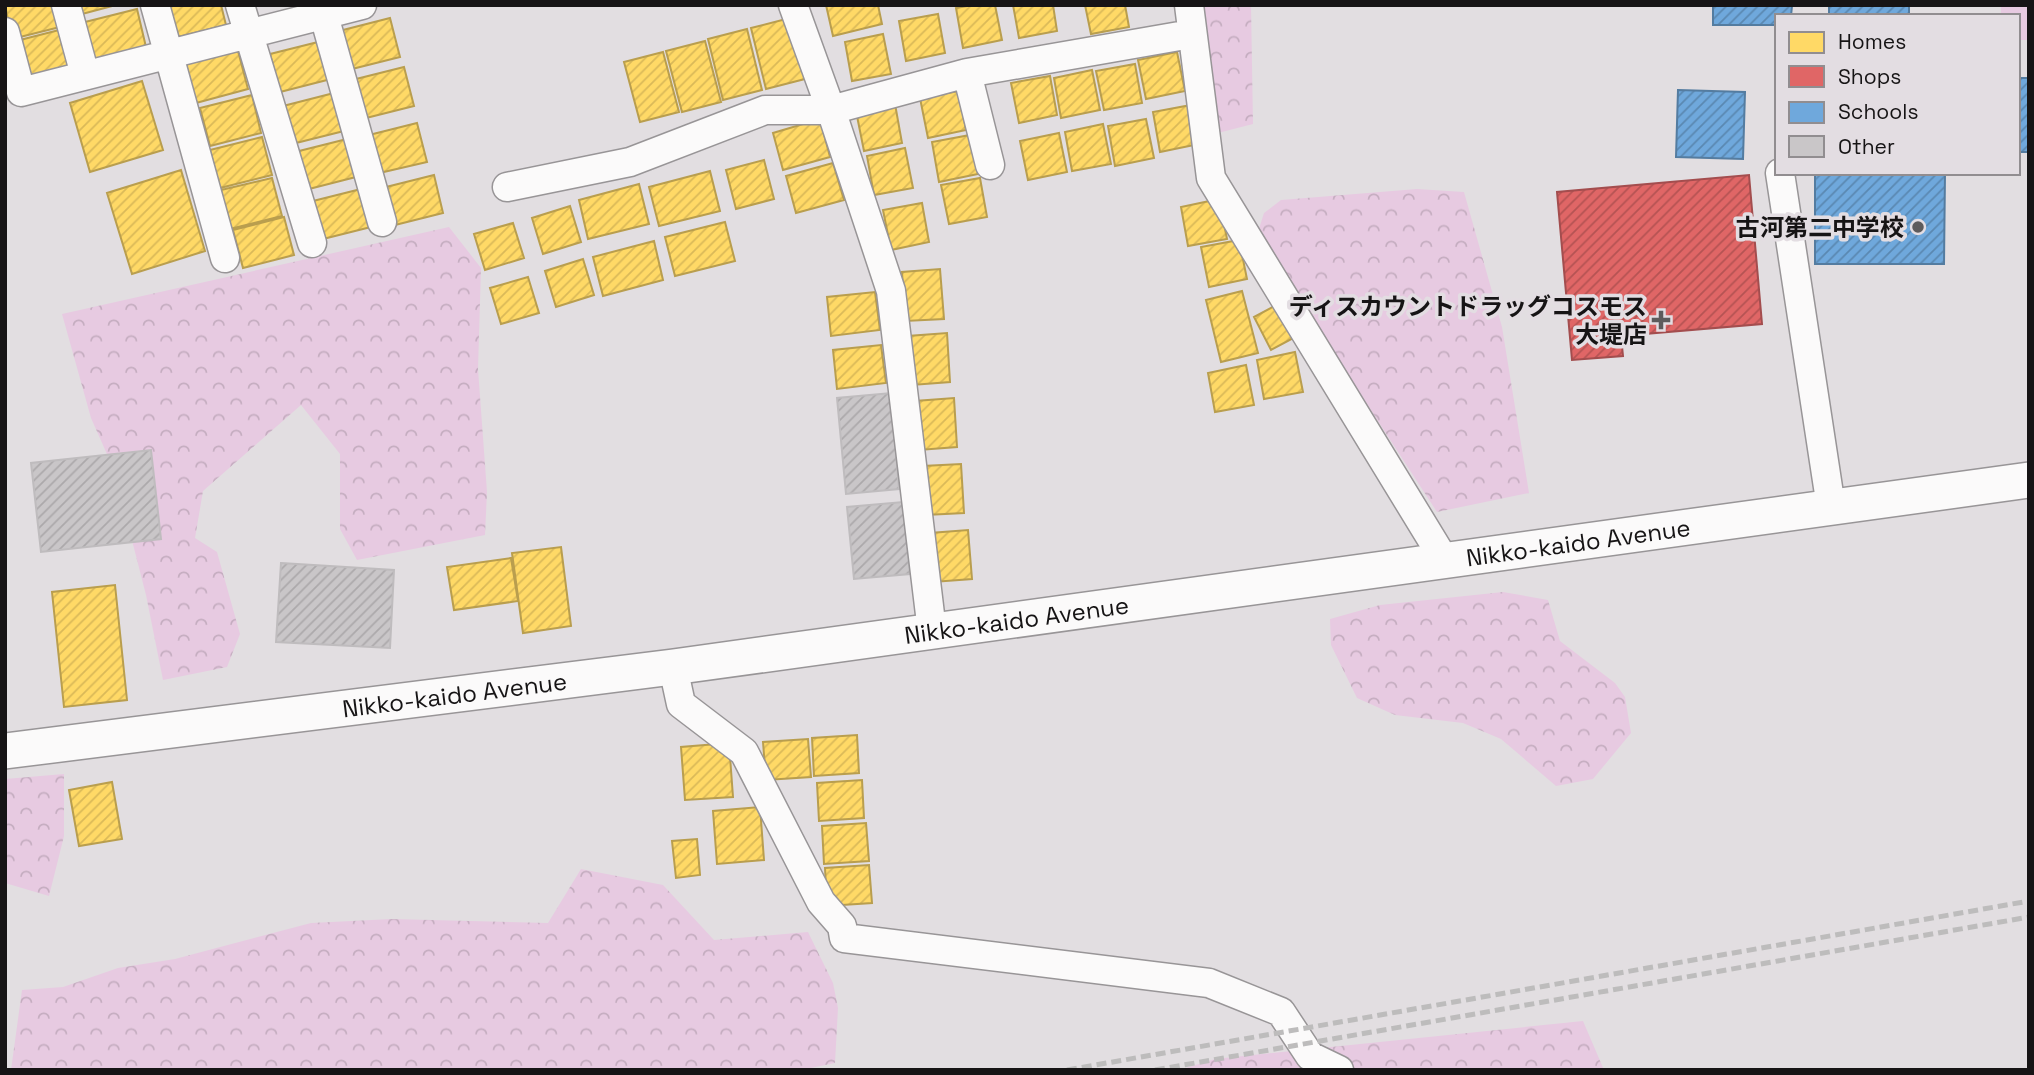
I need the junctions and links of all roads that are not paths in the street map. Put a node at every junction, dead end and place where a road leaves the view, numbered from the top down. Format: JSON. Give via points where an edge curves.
{"nodes":[{"id":1,"x":66,"y":5,"type":"edge"},
{"id":2,"x":155,"y":5,"type":"edge"},
{"id":3,"x":240,"y":5,"type":"edge"},
{"id":4,"x":362,"y":5,"type":"edge"},
{"id":5,"x":793,"y":5,"type":"edge"},
{"id":6,"x":1189,"y":5,"type":"edge"},
{"id":7,"x":322,"y":10,"type":"edge"},
{"id":8,"x":5,"y":32,"type":"edge"},
{"id":9,"x":249,"y":34,"type":"junction"},
{"id":10,"x":1191,"y":34,"type":"junction"},
{"id":11,"x":169,"y":54,"type":"junction"},
{"id":12,"x":967,"y":73,"type":"junction"},
{"id":13,"x":85,"y":75,"type":"junction"},
{"id":14,"x":831,"y":110,"type":"junction"},
{"id":15,"x":990,"y":165,"type":"dead end"},
{"id":16,"x":1780,"y":175,"type":"edge"},
{"id":17,"x":507,"y":187,"type":"dead end"},
{"id":18,"x":382,"y":222,"type":"dead end"},
{"id":19,"x":312,"y":243,"type":"dead end"},
{"id":20,"x":225,"y":258,"type":"dead end"},
{"id":21,"x":2029,"y":480,"type":"edge"},
{"id":22,"x":1831,"y":507,"type":"junction"},
{"id":23,"x":1446,"y":561,"type":"junction"},
{"id":24,"x":932,"y":631,"type":"junction"},
{"id":25,"x":673,"y":667,"type":"junction"},
{"id":26,"x":5,"y":751,"type":"edge"},
{"id":27,"x":1339,"y":1070,"type":"edge"}],
"edges":[{"from":1,"to":13,"type":"street"},
{"from":2,"to":11,"type":"street"},
{"from":3,"to":9,"type":"street"},
{"from":4,"to":7,"type":"street"},
{"from":5,"to":14,"type":"street"},
{"from":6,"to":10,"type":"street"},
{"from":7,"to":9,"type":"street"},
{"from":7,"to":18,"type":"street"},
{"from":8,"to":13,"type":"street","via":[[21,92]]},
{"from":9,"to":11,"type":"street"},
{"from":9,"to":19,"type":"street"},
{"from":10,"to":12,"type":"street"},
{"from":10,"to":23,"type":"street","via":[[1211,178]]},
{"from":11,"to":13,"type":"street"},
{"from":11,"to":20,"type":"street"},
{"from":12,"to":14,"type":"street"},
{"from":12,"to":15,"type":"street"},
{"from":14,"to":17,"type":"street","via":[[765,110],[630,162]]},
{"from":14,"to":24,"type":"street","via":[[891,291]]},
{"from":16,"to":22,"type":"street"},
{"from":21,"to":22,"type":"main road","name":"Nikko-kaido Avenue"},
{"from":22,"to":23,"type":"main road","name":"Nikko-kaido Avenue"},
{"from":23,"to":24,"type":"main road","name":"Nikko-kaido Avenue"},
{"from":24,"to":25,"type":"main road","name":"Nikko-kaido Avenue"},
{"from":25,"to":26,"type":"main road","name":"Nikko-kaido Avenue"},
{"from":25,"to":27,"type":"street","via":[[681,704],[744,752],[821,901],[842,926],[844,938],[1209,983],[1281,1012],[1310,1056]]}]}
